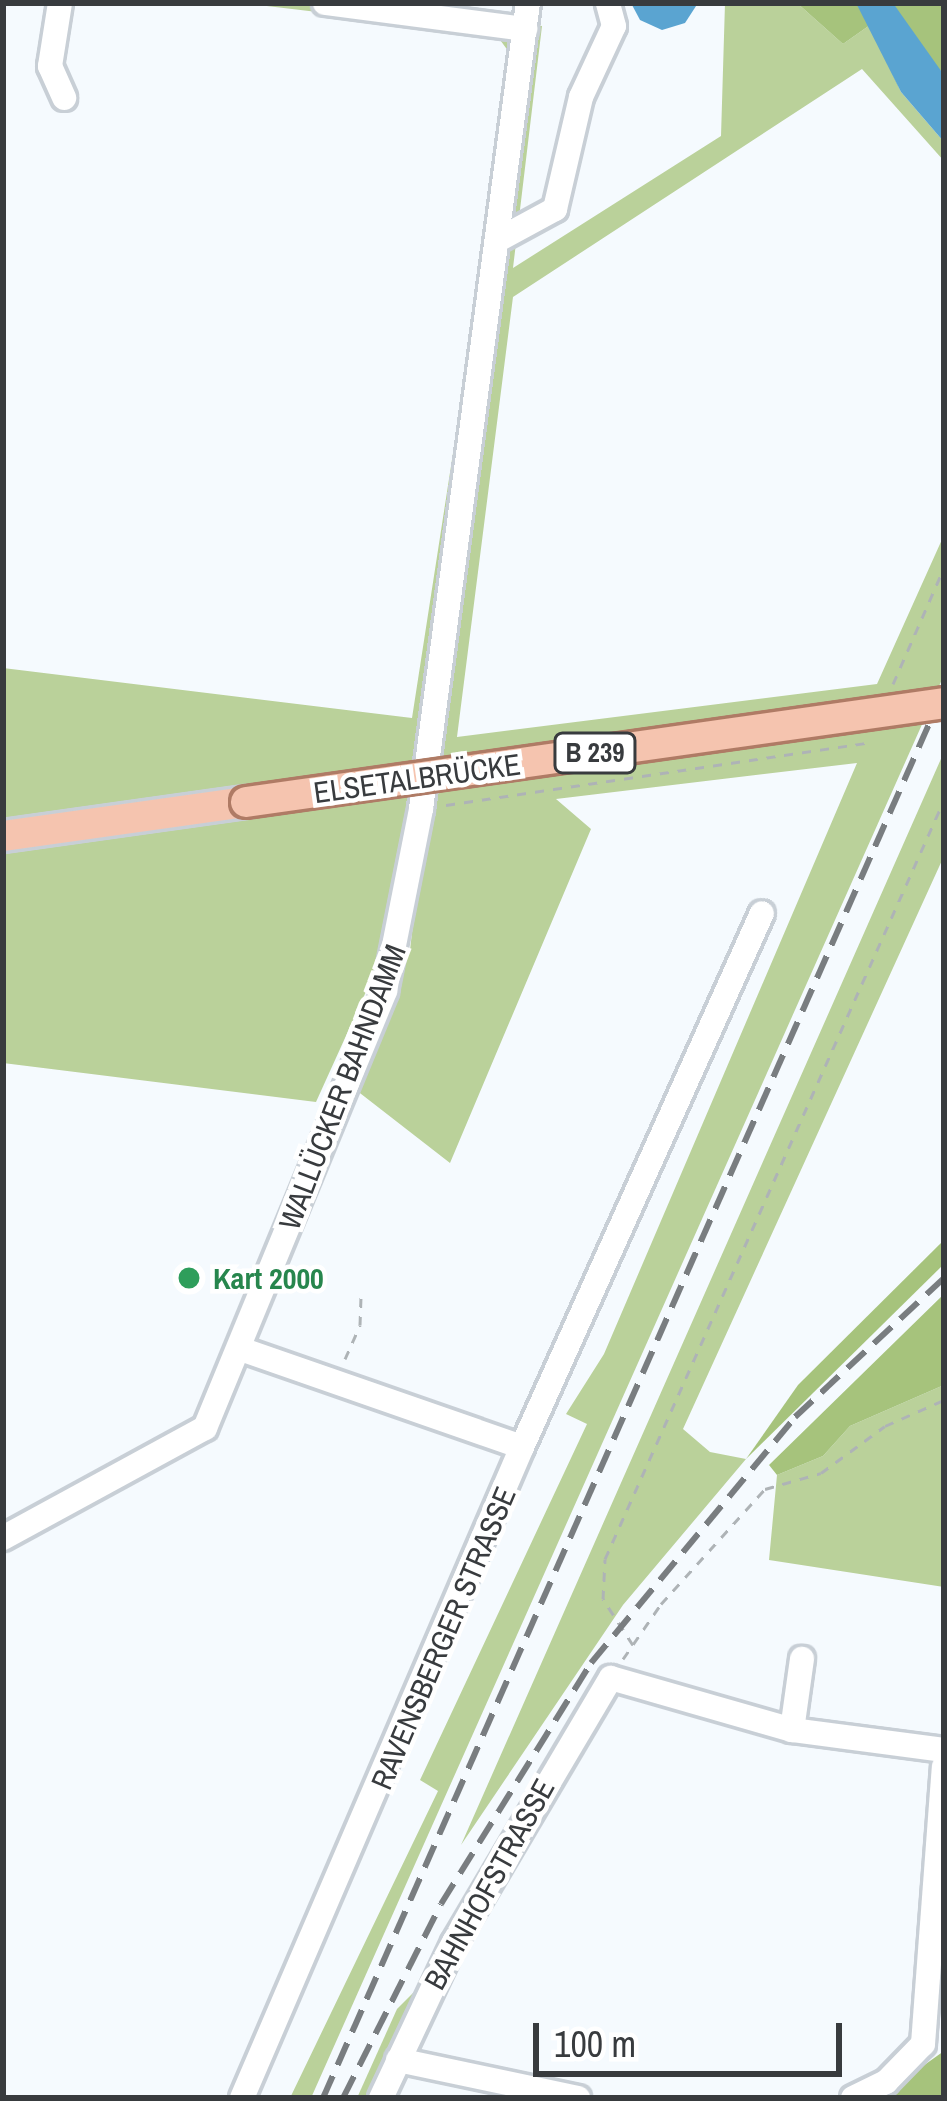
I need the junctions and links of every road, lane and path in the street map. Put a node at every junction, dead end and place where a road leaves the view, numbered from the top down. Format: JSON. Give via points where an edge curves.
{"nodes":[{"id":1,"x":60,"y":3,"type":"edge"},
{"id":2,"x":325,"y":3,"type":"edge"},
{"id":3,"x":528,"y":3,"type":"edge"},
{"id":4,"x":608,"y":3,"type":"edge"},
{"id":5,"x":525,"y":29,"type":"junction"},
{"id":6,"x":64,"y":98,"type":"dead end"},
{"id":7,"x":498,"y":240,"type":"junction"},
{"id":8,"x":944,"y":703,"type":"edge"},
{"id":9,"x":944,"y":800,"type":"edge"},
{"id":10,"x":3,"y":836,"type":"edge"},
{"id":11,"x":762,"y":913,"type":"dead end"},
{"id":12,"x":362,"y":1295,"type":"dead end"},
{"id":13,"x":243,"y":1350,"type":"junction"},
{"id":14,"x":334,"y":1383,"type":"junction"},
{"id":15,"x":944,"y":1400,"type":"edge"},
{"id":16,"x":521,"y":1447,"type":"junction"},
{"id":17,"x":3,"y":1538,"type":"edge"},
{"id":18,"x":638,"y":1638,"type":"dead end"},
{"id":19,"x":633,"y":1645,"type":"dead end"},
{"id":20,"x":802,"y":1659,"type":"dead end"},
{"id":21,"x":792,"y":1730,"type":"junction"},
{"id":22,"x":944,"y":1750,"type":"edge"},
{"id":23,"x":944,"y":1767,"type":"edge"},
{"id":24,"x":398,"y":2060,"type":"junction"},
{"id":25,"x":242,"y":2098,"type":"edge"},
{"id":26,"x":382,"y":2098,"type":"edge"},
{"id":27,"x":578,"y":2098,"type":"edge"},
{"id":28,"x":854,"y":2098,"type":"edge"}],
"edges":[{"from":1,"to":6,"type":"street","via":[[50,66]]},
{"from":2,"to":5,"type":"street"},
{"from":3,"to":5,"type":"street","name":"WALLÜCKER BAHNDAMM"},
{"from":4,"to":7,"type":"street","via":[[614,26],[580,97],[555,208]]},
{"from":5,"to":7,"type":"street","name":"WALLÜCKER BAHNDAMM"},
{"from":7,"to":13,"type":"street","name":"WALLÜCKER BAHNDAMM","via":[[405,915],[385,991]]},
{"from":8,"to":10,"type":"main road","name":"ELSETALBRÜCKE","number":"B 239","bridge":true},
{"from":9,"to":19,"type":"path","via":[[605,1559],[603,1599]]},
{"from":11,"to":16,"type":"street"},
{"from":12,"to":14,"type":"path","via":[[360,1325]]},
{"from":13,"to":14,"type":"street","name":"RAVENSBERGER STRASSE"},
{"from":13,"to":17,"type":"street","name":"WALLÜCKER BAHNDAMM","via":[[206,1428],[190,1442]]},
{"from":14,"to":16,"type":"street","name":"RAVENSBERGER STRASSE"},
{"from":15,"to":18,"type":"path","via":[[886,1426],[821,1473],[765,1489]]},
{"from":16,"to":25,"type":"street","name":"RAVENSBERGER STRASSE"},
{"from":20,"to":21,"type":"street"},
{"from":21,"to":22,"type":"street"},
{"from":21,"to":24,"type":"street","name":"BAHNHOFSTRASSE","via":[[611,1678],[506,1849]]},
{"from":23,"to":28,"type":"street","via":[[923,2044],[886,2082]]},
{"from":24,"to":26,"type":"street","name":"BAHNHOFSTRASSE"},
{"from":24,"to":27,"type":"street"}]}
